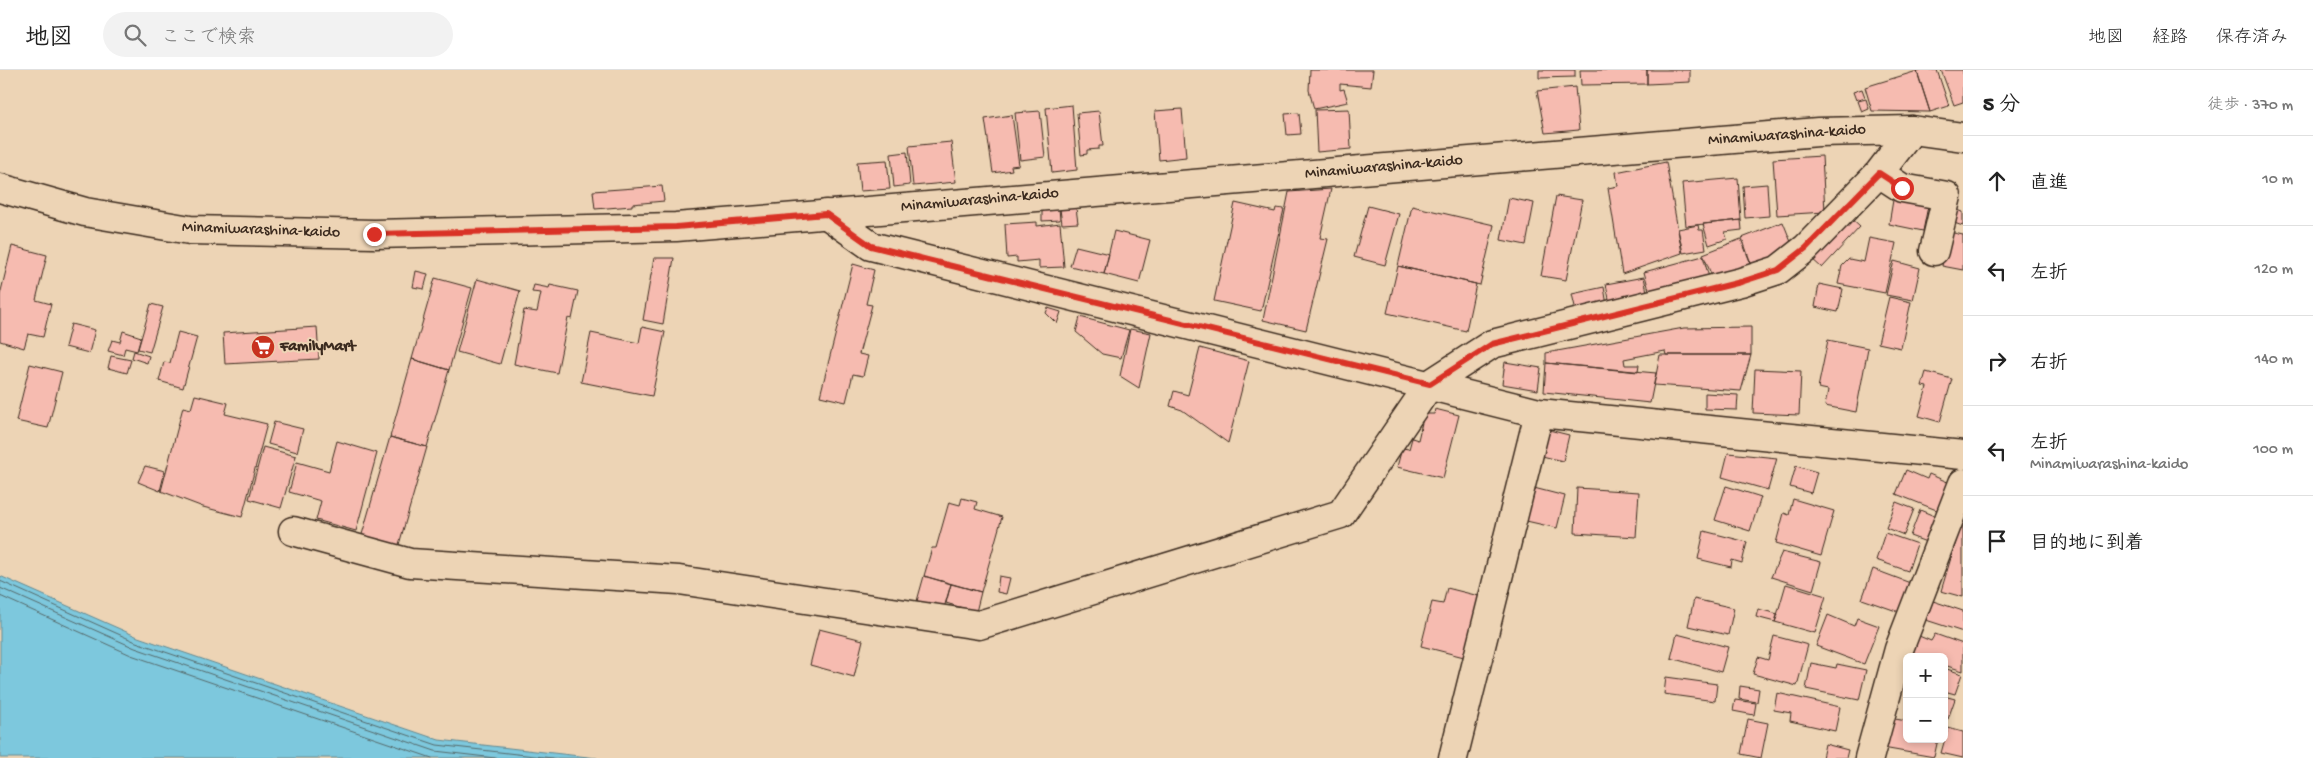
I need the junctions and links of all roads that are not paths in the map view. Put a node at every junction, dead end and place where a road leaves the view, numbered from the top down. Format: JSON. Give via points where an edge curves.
{"nodes":[{"id":1,"x":1912,"y":130,"type":"junction"},
{"id":2,"x":1963,"y":137,"type":"edge"},
{"id":3,"x":1879,"y":173,"type":"junction"},
{"id":4,"x":0,"y":188,"type":"edge"},
{"id":5,"x":826,"y":214,"type":"junction"},
{"id":6,"x":1934,"y":251,"type":"dead end"},
{"id":7,"x":1430,"y":384,"type":"junction"},
{"id":8,"x":1539,"y":413,"type":"junction"},
{"id":9,"x":1963,"y":455,"type":"edge"},
{"id":10,"x":1963,"y":483,"type":"edge"},
{"id":11,"x":293,"y":531,"type":"dead end"},
{"id":12,"x":1453,"y":758,"type":"edge"},
{"id":13,"x":1869,"y":758,"type":"edge"}],
"edges":[{"from":1,"to":2,"type":"street","name":"Minamiwarashina-kaido"},
{"from":1,"to":3,"type":"street"},
{"from":1,"to":5,"type":"street","name":"Minamiwarashina-kaido","via":[[1808,133]]},
{"from":3,"to":6,"type":"street","via":[[1902,188],[1947,196]]},
{"from":3,"to":7,"type":"street","via":[[1806,248],[1778,270],[1492,344]]},
{"from":4,"to":5,"type":"street","name":"Minamiwarashina-kaido","via":[[85,212],[190,230],[374,234],[676,227]]},
{"from":5,"to":7,"type":"street","via":[[871,246]]},
{"from":7,"to":8,"type":"street"},
{"from":7,"to":11,"type":"street","via":[[1340,514],[979,625],[679,580],[410,563]]},
{"from":8,"to":9,"type":"street"},
{"from":8,"to":12,"type":"street"},
{"from":10,"to":13,"type":"street","via":[[1899,649]]}]}
